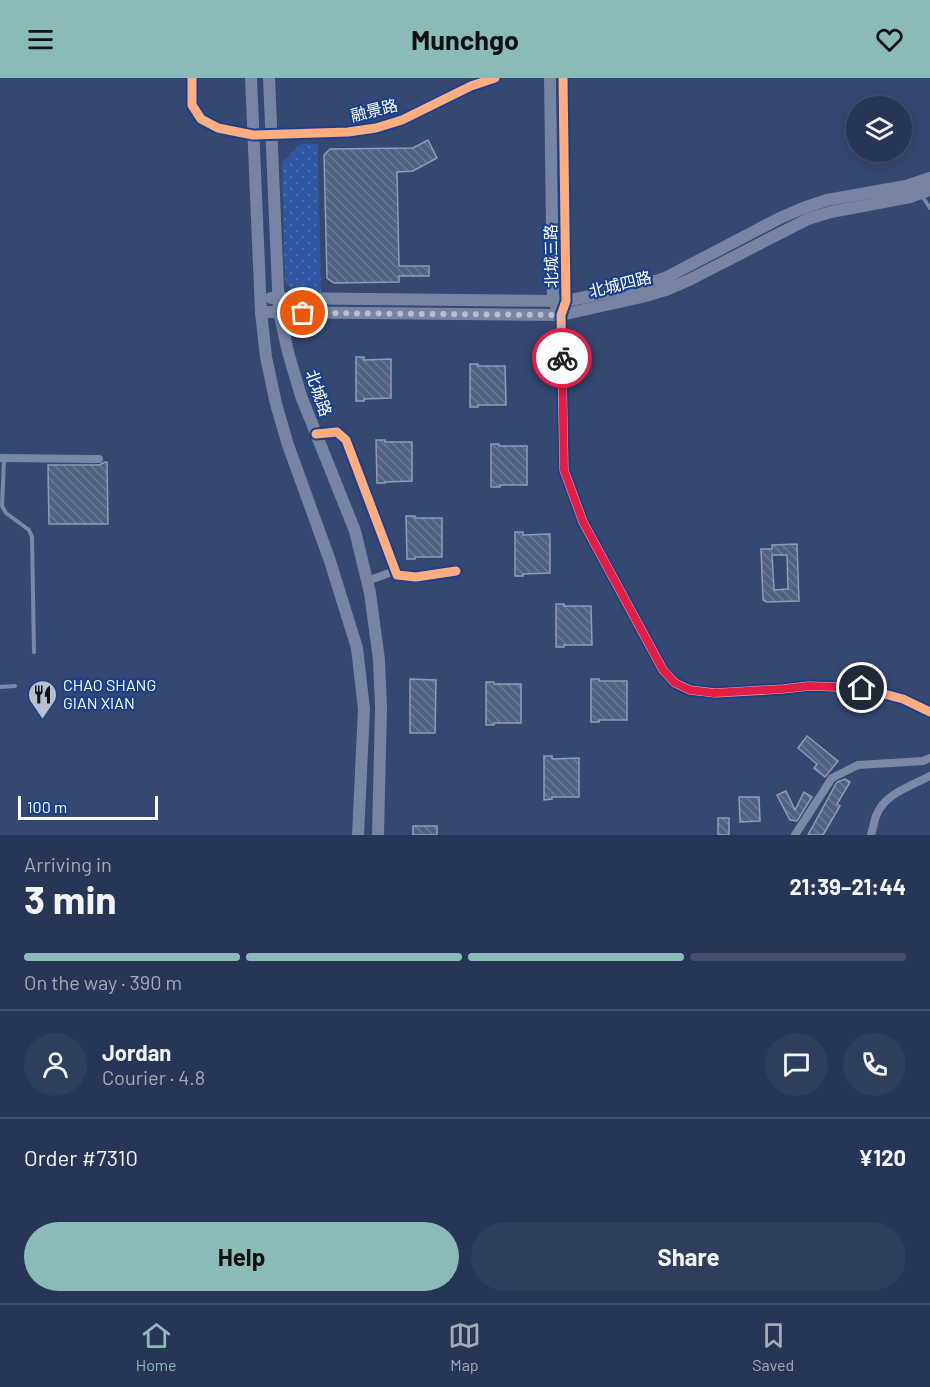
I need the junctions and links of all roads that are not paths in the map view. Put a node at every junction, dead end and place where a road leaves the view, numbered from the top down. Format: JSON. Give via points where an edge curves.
{"nodes":[{"id":1,"x":192,"y":78,"type":"edge"},
{"id":2,"x":250,"y":78,"type":"edge"},
{"id":3,"x":270,"y":78,"type":"edge"},
{"id":4,"x":495,"y":78,"type":"edge"},
{"id":5,"x":550,"y":78,"type":"edge"},
{"id":6,"x":563,"y":78,"type":"edge"},
{"id":7,"x":272,"y":134,"type":"junction"},
{"id":8,"x":253,"y":135,"type":"junction"},
{"id":9,"x":930,"y":178,"type":"edge"},
{"id":10,"x":925,"y":192,"type":"edge"},
{"id":11,"x":930,"y":208,"type":"edge"},
{"id":12,"x":261,"y":298,"type":"junction"},
{"id":13,"x":278,"y":298,"type":"junction"},
{"id":14,"x":553,"y":300,"type":"junction"},
{"id":15,"x":566,"y":301,"type":"junction"},
{"id":16,"x":261,"y":312,"type":"junction"},
{"id":17,"x":279,"y":312,"type":"junction"},
{"id":18,"x":561,"y":315,"type":"junction"},
{"id":19,"x":316,"y":434,"type":"junction"},
{"id":20,"x":2,"y":458,"type":"edge"},
{"id":21,"x":99,"y":459,"type":"dead end"},
{"id":22,"x":395,"y":571,"type":"junction"},
{"id":23,"x":456,"y":571,"type":"dead end"},
{"id":24,"x":367,"y":581,"type":"junction"},
{"id":25,"x":34,"y":652,"type":"dead end"},
{"id":26,"x":15,"y":686,"type":"dead end"},
{"id":27,"x":0,"y":687,"type":"edge"},
{"id":28,"x":930,"y":712,"type":"edge"},
{"id":29,"x":930,"y":758,"type":"edge"},
{"id":30,"x":930,"y":776,"type":"edge"},
{"id":31,"x":358,"y":835,"type":"edge"},
{"id":32,"x":378,"y":835,"type":"edge"},
{"id":33,"x":795,"y":835,"type":"edge"},
{"id":34,"x":871,"y":835,"type":"edge"}],
"edges":[{"from":1,"to":8,"type":"street","via":[[192,105],[201,119],[218,128]]},
{"from":2,"to":8,"type":"main road"},
{"from":3,"to":7,"type":"main road","name":"北城路"},
{"from":4,"to":7,"type":"main road","name":"融景路","via":[[376,128]]},
{"from":5,"to":14,"type":"main road","name":"北城三路"},
{"from":6,"to":15,"type":"main road","name":"北城三路"},
{"from":7,"to":8,"type":"main road","name":"融景路"},
{"from":7,"to":13,"type":"main road","name":"北城路"},
{"from":8,"to":12,"type":"main road"},
{"from":9,"to":15,"type":"main road","name":"北城四路","via":[[803,208],[665,278]]},
{"from":10,"to":11,"type":"lane"},
{"from":10,"to":18,"type":"main road","name":"北城四路","via":[[808,219],[666,290]]},
{"from":12,"to":13,"type":"main road","name":"北城四路"},
{"from":12,"to":16,"type":"main road"},
{"from":13,"to":14,"type":"main road","name":"北城四路"},
{"from":13,"to":17,"type":"main road","name":"北城路"},
{"from":14,"to":15,"type":"main road","name":"北城四路"},
{"from":14,"to":18,"type":"main road","name":"北城三路"},
{"from":15,"to":18,"type":"main road","name":"北城三路"},
{"from":16,"to":17,"type":"main road","name":"北城四路"},
{"from":16,"to":31,"type":"main road","via":[[276,404],[357,648],[364,709]]},
{"from":17,"to":18,"type":"main road","name":"北城四路"},
{"from":17,"to":19,"type":"main road","name":"北城路"},
{"from":18,"to":28,"type":"street","name":"北城三路","via":[[564,470],[583,522],[663,670],[675,683],[690,690],[714,693],[809,686],[862,688],[903,699]]},
{"from":19,"to":22,"type":"street","via":[[337,432],[346,440]]},
{"from":19,"to":24,"type":"main road","name":"北城路","via":[[355,531]]},
{"from":20,"to":21,"type":"street"},
{"from":20,"to":25,"type":"lane","via":[[2,506],[32,537]]},
{"from":22,"to":23,"type":"street","via":[[397,575],[416,577]]},
{"from":22,"to":24,"type":"street"},
{"from":24,"to":32,"type":"main road","name":"北城路","via":[[379,660]]},
{"from":26,"to":27,"type":"lane"},
{"from":29,"to":33,"type":"street","via":[[858,765],[832,778]]},
{"from":30,"to":34,"type":"street","via":[[884,802],[876,814]]}]}
